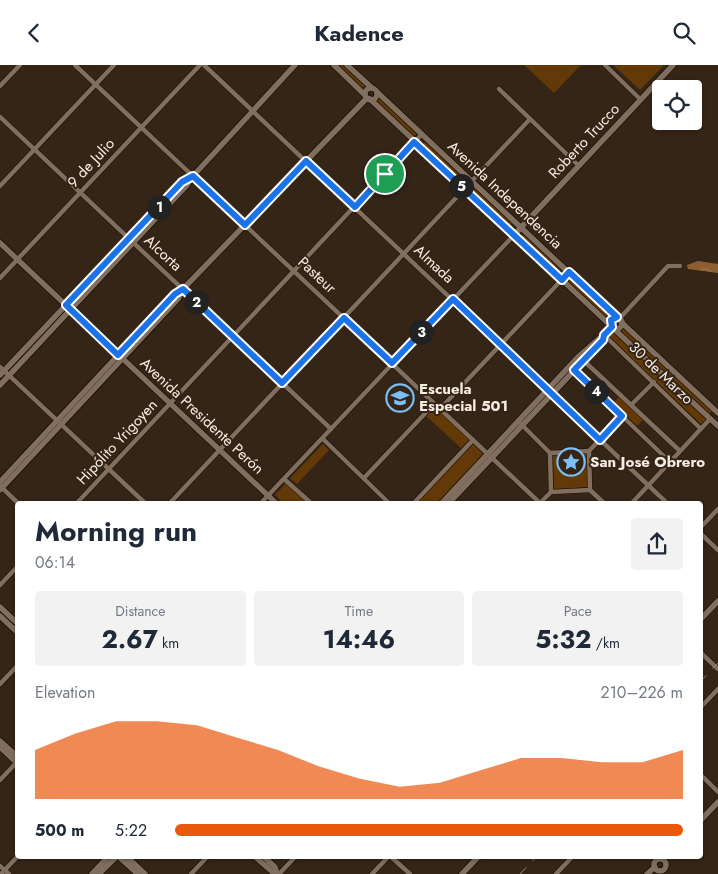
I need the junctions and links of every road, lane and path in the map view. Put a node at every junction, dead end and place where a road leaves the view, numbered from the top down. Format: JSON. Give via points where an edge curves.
{"nodes":[{"id":1,"x":20,"y":65,"type":"edge"},
{"id":2,"x":75,"y":65,"type":"edge"},
{"id":3,"x":114,"y":65,"type":"edge"},
{"id":4,"x":202,"y":65,"type":"edge"},
{"id":5,"x":295,"y":65,"type":"edge"},
{"id":6,"x":334,"y":65,"type":"edge"},
{"id":7,"x":347,"y":65,"type":"edge"},
{"id":8,"x":605,"y":65,"type":"edge"},
{"id":9,"x":673,"y":65,"type":"edge"},
{"id":10,"x":96,"y":84,"type":"junction"},
{"id":11,"x":0,"y":86,"type":"edge"},
{"id":12,"x":498,"y":89,"type":"dead end"},
{"id":13,"x":374,"y":90,"type":"junction"},
{"id":14,"x":367,"y":97,"type":"junction"},
{"id":15,"x":640,"y":99,"type":"junction"},
{"id":16,"x":252,"y":111,"type":"junction"},
{"id":17,"x":0,"y":117,"type":"edge"},
{"id":18,"x":530,"y":119,"type":"junction"},
{"id":19,"x":142,"y":127,"type":"junction"},
{"id":20,"x":422,"y":134,"type":"junction"},
{"id":21,"x":414,"y":142,"type":"junction"},
{"id":22,"x":34,"y":149,"type":"junction"},
{"id":23,"x":306,"y":161,"type":"junction"},
{"id":24,"x":578,"y":165,"type":"junction"},
{"id":25,"x":193,"y":176,"type":"junction"},
{"id":26,"x":472,"y":181,"type":"junction"},
{"id":27,"x":0,"y":186,"type":"edge"},
{"id":28,"x":465,"y":189,"type":"junction"},
{"id":29,"x":80,"y":193,"type":"junction"},
{"id":30,"x":355,"y":207,"type":"junction"},
{"id":31,"x":245,"y":225,"type":"junction"},
{"id":32,"x":521,"y":227,"type":"junction"},
{"id":33,"x":514,"y":235,"type":"junction"},
{"id":34,"x":131,"y":241,"type":"junction"},
{"id":35,"x":0,"y":243,"type":"edge"},
{"id":36,"x":405,"y":253,"type":"junction"},
{"id":37,"x":18,"y":259,"type":"junction"},
{"id":38,"x":680,"y":266,"type":"dead end"},
{"id":39,"x":294,"y":271,"type":"junction"},
{"id":40,"x":569,"y":272,"type":"junction"},
{"id":41,"x":0,"y":278,"type":"edge"},
{"id":42,"x":562,"y":280,"type":"junction"},
{"id":43,"x":183,"y":289,"type":"junction"},
{"id":44,"x":453,"y":299,"type":"junction"},
{"id":45,"x":68,"y":307,"type":"junction"},
{"id":46,"x":344,"y":318,"type":"junction"},
{"id":47,"x":619,"y":319,"type":"junction"},
{"id":48,"x":612,"y":327,"type":"junction"},
{"id":49,"x":604,"y":335,"type":"junction"},
{"id":50,"x":232,"y":337,"type":"junction"},
{"id":51,"x":501,"y":344,"type":"junction"},
{"id":52,"x":120,"y":356,"type":"junction"},
{"id":53,"x":581,"y":358,"type":"junction"},
{"id":54,"x":392,"y":363,"type":"junction"},
{"id":55,"x":572,"y":368,"type":"junction"},
{"id":56,"x":3,"y":372,"type":"edge"},
{"id":57,"x":654,"y":381,"type":"junction"},
{"id":58,"x":282,"y":383,"type":"junction"},
{"id":59,"x":0,"y":385,"type":"edge"},
{"id":60,"x":551,"y":392,"type":"junction"},
{"id":61,"x":170,"y":403,"type":"junction"},
{"id":62,"x":434,"y":404,"type":"junction"},
{"id":63,"x":631,"y":405,"type":"junction"},
{"id":64,"x":439,"y":409,"type":"junction"},
{"id":65,"x":718,"y":412,"type":"edge"},
{"id":66,"x":622,"y":416,"type":"junction"},
{"id":67,"x":710,"y":419,"type":"junction"},
{"id":68,"x":59,"y":422,"type":"junction"},
{"id":69,"x":520,"y":423,"type":"junction"},
{"id":70,"x":718,"y":426,"type":"edge"},
{"id":71,"x":331,"y":429,"type":"junction"},
{"id":72,"x":701,"y":429,"type":"junction"},
{"id":73,"x":323,"y":439,"type":"junction"},
{"id":74,"x":473,"y":440,"type":"junction"},
{"id":75,"x":600,"y":440,"type":"junction"},
{"id":76,"x":220,"y":450,"type":"junction"},
{"id":77,"x":589,"y":451,"type":"junction"},
{"id":78,"x":680,"y":451,"type":"junction"},
{"id":79,"x":550,"y":453,"type":"junction"},
{"id":80,"x":490,"y":456,"type":"junction"},
{"id":81,"x":670,"y":462,"type":"junction"},
{"id":82,"x":108,"y":469,"type":"junction"},
{"id":83,"x":364,"y":478,"type":"junction"},
{"id":84,"x":284,"y":479,"type":"junction"},
{"id":85,"x":648,"y":485,"type":"junction"},
{"id":86,"x":1,"y":486,"type":"edge"},
{"id":87,"x":590,"y":490,"type":"junction"},
{"id":88,"x":551,"y":491,"type":"junction"},
{"id":89,"x":268,"y":495,"type":"junction"},
{"id":90,"x":17,"y":501,"type":"edge"},
{"id":91,"x":79,"y":501,"type":"edge"},
{"id":92,"x":143,"y":501,"type":"edge"},
{"id":93,"x":172,"y":501,"type":"edge"},
{"id":94,"x":263,"y":501,"type":"edge"},
{"id":95,"x":274,"y":501,"type":"edge"},
{"id":96,"x":309,"y":501,"type":"edge"},
{"id":97,"x":387,"y":501,"type":"edge"},
{"id":98,"x":416,"y":501,"type":"edge"},
{"id":99,"x":444,"y":501,"type":"edge"},
{"id":100,"x":451,"y":501,"type":"edge"},
{"id":101,"x":538,"y":501,"type":"edge"},
{"id":102,"x":542,"y":501,"type":"edge"},
{"id":103,"x":602,"y":501,"type":"edge"},
{"id":104,"x":634,"y":501,"type":"edge"},
{"id":105,"x":665,"y":501,"type":"edge"},
{"id":106,"x":718,"y":509,"type":"edge"},
{"id":107,"x":703,"y":525,"type":"edge"},
{"id":108,"x":703,"y":536,"type":"edge"},
{"id":109,"x":718,"y":550,"type":"edge"},
{"id":110,"x":15,"y":569,"type":"edge"},
{"id":111,"x":0,"y":585,"type":"edge"},
{"id":112,"x":718,"y":601,"type":"edge"},
{"id":113,"x":0,"y":607,"type":"edge"},
{"id":114,"x":0,"y":616,"type":"edge"},
{"id":115,"x":703,"y":617,"type":"edge"},
{"id":116,"x":15,"y":621,"type":"edge"},
{"id":117,"x":15,"y":630,"type":"edge"},
{"id":118,"x":703,"y":655,"type":"edge"},
{"id":119,"x":15,"y":668,"type":"edge"},
{"id":120,"x":718,"y":669,"type":"edge"},
{"id":121,"x":0,"y":684,"type":"edge"},
{"id":122,"x":718,"y":689,"type":"edge"},
{"id":123,"x":703,"y":705,"type":"edge"},
{"id":124,"x":0,"y":741,"type":"edge"},
{"id":125,"x":0,"y":747,"type":"edge"},
{"id":126,"x":15,"y":759,"type":"edge"},
{"id":127,"x":15,"y":759,"type":"edge"},
{"id":128,"x":15,"y":763,"type":"edge"},
{"id":129,"x":703,"y":777,"type":"edge"},
{"id":130,"x":0,"y":780,"type":"edge"},
{"id":131,"x":718,"y":792,"type":"edge"},
{"id":132,"x":718,"y":802,"type":"edge"},
{"id":133,"x":703,"y":818,"type":"edge"},
{"id":134,"x":16,"y":859,"type":"edge"},
{"id":135,"x":113,"y":859,"type":"edge"},
{"id":136,"x":114,"y":859,"type":"edge"},
{"id":137,"x":119,"y":859,"type":"edge"},
{"id":138,"x":129,"y":859,"type":"edge"},
{"id":139,"x":205,"y":859,"type":"edge"},
{"id":140,"x":258,"y":859,"type":"edge"},
{"id":141,"x":266,"y":859,"type":"edge"},
{"id":142,"x":293,"y":859,"type":"edge"},
{"id":143,"x":386,"y":859,"type":"edge"},
{"id":144,"x":392,"y":859,"type":"edge"},
{"id":145,"x":476,"y":859,"type":"edge"},
{"id":146,"x":571,"y":859,"type":"edge"},
{"id":147,"x":666,"y":859,"type":"edge"},
{"id":148,"x":0,"y":866,"type":"edge"},
{"id":149,"x":665,"y":868,"type":"junction"},
{"id":150,"x":656,"y":870,"type":"edge"},
{"id":151,"x":5,"y":873,"type":"edge"},
{"id":152,"x":92,"y":874,"type":"edge"},
{"id":153,"x":100,"y":874,"type":"edge"},
{"id":154,"x":138,"y":874,"type":"edge"},
{"id":155,"x":145,"y":874,"type":"edge"},
{"id":156,"x":191,"y":874,"type":"edge"},
{"id":157,"x":277,"y":874,"type":"edge"},
{"id":158,"x":372,"y":874,"type":"edge"},
{"id":159,"x":410,"y":874,"type":"edge"},
{"id":160,"x":462,"y":874,"type":"edge"},
{"id":161,"x":556,"y":874,"type":"edge"},
{"id":162,"x":647,"y":874,"type":"edge"},
{"id":163,"x":671,"y":874,"type":"edge"}],
"edges":[{"from":1,"to":11,"type":"street"},
{"from":2,"to":10,"type":"street","name":"Pasteur"},
{"from":3,"to":10,"type":"street"},
{"from":4,"to":16,"type":"street","name":"Almada"},
{"from":4,"to":19,"type":"street","name":"9 de Julio"},
{"from":5,"to":16,"type":"main road"},
{"from":6,"to":14,"type":"main road","name":"Avenida Independencia"},
{"from":7,"to":13,"type":"main road","name":"Avenida Independencia"},
{"from":8,"to":15,"type":"street"},
{"from":9,"to":15,"type":"main road","name":"Roberto Trucco"},
{"from":10,"to":19,"type":"street","name":"Pasteur"},
{"from":10,"to":22,"type":"street"},
{"from":12,"to":18,"type":"street"},
{"from":13,"to":14,"type":"main road","via":[[366,90]]},
{"from":13,"to":14,"type":"main road","via":[[376,97]]},
{"from":13,"to":20,"type":"main road","name":"Avenida Independencia"},
{"from":14,"to":21,"type":"main road","name":"Avenida Independencia"},
{"from":14,"to":23,"type":"main road"},
{"from":15,"to":24,"type":"main road","name":"Roberto Trucco"},
{"from":16,"to":23,"type":"street","name":"Almada"},
{"from":16,"to":25,"type":"main road"},
{"from":17,"to":22,"type":"street","name":"Alcorta"},
{"from":18,"to":24,"type":"street"},
{"from":18,"to":26,"type":"street"},
{"from":19,"to":25,"type":"street","name":"Pasteur"},
{"from":19,"to":29,"type":"street","name":"9 de Julio"},
{"from":20,"to":21,"type":"street","name":"Hipólito Yrigoyen"},
{"from":20,"to":26,"type":"main road","name":"Avenida Independencia"},
{"from":21,"to":28,"type":"main road","name":"Avenida Independencia"},
{"from":21,"to":30,"type":"street","name":"Hipólito Yrigoyen"},
{"from":22,"to":27,"type":"street"},
{"from":22,"to":29,"type":"street","name":"Alcorta"},
{"from":23,"to":30,"type":"street","name":"Almada"},
{"from":23,"to":31,"type":"main road"},
{"from":24,"to":32,"type":"main road","name":"Roberto Trucco"},
{"from":25,"to":31,"type":"street","name":"Pasteur"},
{"from":25,"to":34,"type":"main road"},
{"from":26,"to":28,"type":"street"},
{"from":26,"to":32,"type":"main road","name":"Avenida Independencia"},
{"from":28,"to":33,"type":"main road","name":"Avenida Independencia"},
{"from":28,"to":36,"type":"street"},
{"from":29,"to":34,"type":"street","name":"Alcorta"},
{"from":29,"to":37,"type":"street","name":"9 de Julio"},
{"from":30,"to":36,"type":"street","name":"Almada"},
{"from":30,"to":39,"type":"street","name":"Hipólito Yrigoyen"},
{"from":31,"to":39,"type":"street","name":"Pasteur"},
{"from":31,"to":43,"type":"main road"},
{"from":32,"to":33,"type":"main road","name":"Roberto Trucco"},
{"from":32,"to":40,"type":"main road","name":"Avenida Independencia"},
{"from":33,"to":42,"type":"main road","name":"Avenida Independencia"},
{"from":33,"to":44,"type":"street"},
{"from":34,"to":43,"type":"street","name":"Alcorta"},
{"from":34,"to":45,"type":"main road"},
{"from":35,"to":37,"type":"main road","name":"Avenida Presidente Perón"},
{"from":36,"to":44,"type":"street","name":"Almada"},
{"from":36,"to":46,"type":"street"},
{"from":37,"to":41,"type":"street","name":"9 de Julio"},
{"from":37,"to":45,"type":"main road","name":"Avenida Presidente Perón"},
{"from":38,"to":47,"type":"street","via":[[668,266]]},
{"from":39,"to":46,"type":"street","name":"Pasteur"},
{"from":39,"to":50,"type":"street","name":"Hipólito Yrigoyen"},
{"from":40,"to":42,"type":"street"},
{"from":40,"to":47,"type":"main road","name":"Avenida Independencia"},
{"from":42,"to":48,"type":"main road","name":"Avenida Independencia"},
{"from":42,"to":51,"type":"street"},
{"from":43,"to":50,"type":"street","name":"Alcorta"},
{"from":43,"to":52,"type":"main road"},
{"from":44,"to":51,"type":"street","name":"Almada"},
{"from":44,"to":54,"type":"street"},
{"from":45,"to":52,"type":"main road","name":"Avenida Presidente Perón"},
{"from":45,"to":56,"type":"main road"},
{"from":46,"to":54,"type":"street","name":"Pasteur"},
{"from":46,"to":58,"type":"street"},
{"from":47,"to":48,"type":"main road","via":[[611,320]]},
{"from":47,"to":48,"type":"main road","via":[[619,328]]},
{"from":47,"to":65,"type":"main road","name":"Avenida Independencia"},
{"from":48,"to":49,"type":"main road"},
{"from":48,"to":67,"type":"main road","name":"Avenida Independencia"},
{"from":49,"to":53,"type":"main road","via":[[603,340]]},
{"from":49,"to":57,"type":"street","name":"30 de Marzo"},
{"from":50,"to":58,"type":"street","name":"Alcorta"},
{"from":50,"to":61,"type":"street","name":"Hipólito Yrigoyen"},
{"from":51,"to":60,"type":"street","name":"Almada"},
{"from":51,"to":64,"type":"street"},
{"from":52,"to":61,"type":"main road","name":"Avenida Presidente Perón"},
{"from":52,"to":68,"type":"main road"},
{"from":53,"to":55,"type":"main road"},
{"from":53,"to":63,"type":"street"},
{"from":54,"to":62,"type":"street","name":"Pasteur"},
{"from":54,"to":71,"type":"street"},
{"from":55,"to":60,"type":"main road"},
{"from":55,"to":66,"type":"street"},
{"from":56,"to":59,"type":"main road"},
{"from":56,"to":68,"type":"street"},
{"from":57,"to":63,"type":"street"},
{"from":57,"to":72,"type":"street","name":"30 de Marzo"},
{"from":58,"to":71,"type":"street","name":"Alcorta"},
{"from":58,"to":76,"type":"street"},
{"from":60,"to":69,"type":"main road"},
{"from":60,"to":75,"type":"street","name":"Almada"},
{"from":61,"to":76,"type":"main road","name":"Avenida Presidente Perón"},
{"from":61,"to":82,"type":"street","name":"Hipólito Yrigoyen"},
{"from":62,"to":64,"type":"street","name":"Pasteur"},
{"from":62,"to":83,"type":"street"},
{"from":63,"to":78,"type":"street"},
{"from":64,"to":74,"type":"street","name":"Pasteur"},
{"from":65,"to":67,"type":"main road"},
{"from":66,"to":75,"type":"street"},
{"from":66,"to":81,"type":"street"},
{"from":67,"to":70,"type":"main road","name":"Avenida Independencia"},
{"from":67,"to":72,"type":"street"},
{"from":68,"to":82,"type":"street"},
{"from":68,"to":86,"type":"main road"},
{"from":69,"to":79,"type":"street"},
{"from":69,"to":80,"type":"main road"},
{"from":71,"to":73,"type":"street"},
{"from":72,"to":78,"type":"street"},
{"from":73,"to":83,"type":"street"},
{"from":73,"to":84,"type":"street"},
{"from":74,"to":80,"type":"street","name":"Pasteur"},
{"from":74,"to":98,"type":"street"},
{"from":75,"to":77,"type":"street"},
{"from":75,"to":85,"type":"street","name":"Almada"},
{"from":76,"to":89,"type":"main road","name":"Avenida Presidente Perón"},
{"from":76,"to":93,"type":"street"},
{"from":77,"to":79,"type":"street"},
{"from":77,"to":87,"type":"street"},
{"from":78,"to":81,"type":"street"},
{"from":79,"to":88,"type":"street"},
{"from":80,"to":99,"type":"main road"},
{"from":80,"to":100,"type":"main road"},
{"from":80,"to":101,"type":"street","name":"Pasteur"},
{"from":81,"to":85,"type":"street"},
{"from":82,"to":91,"type":"street","name":"Hipólito Yrigoyen"},
{"from":82,"to":92,"type":"street"},
{"from":83,"to":97,"type":"street"},
{"from":84,"to":89,"type":"street"},
{"from":84,"to":96,"type":"street"},
{"from":85,"to":104,"type":"street"},
{"from":85,"to":105,"type":"street","name":"Almada"},
{"from":86,"to":90,"type":"street"},
{"from":87,"to":88,"type":"street"},
{"from":87,"to":103,"type":"street"},
{"from":88,"to":102,"type":"street"},
{"from":89,"to":94,"type":"street"},
{"from":89,"to":95,"type":"main road","name":"Avenida Presidente Perón"},
{"from":106,"to":107,"type":"street"},
{"from":108,"to":109,"type":"street"},
{"from":110,"to":111,"type":"street"},
{"from":112,"to":115,"type":"main road"},
{"from":113,"to":116,"type":"main road"},
{"from":114,"to":117,"type":"main road"},
{"from":118,"to":120,"type":"street"},
{"from":119,"to":121,"type":"street"},
{"from":122,"to":123,"type":"street"},
{"from":124,"to":126,"type":"main road"},
{"from":125,"to":127,"type":"main road"},
{"from":128,"to":130,"type":"street"},
{"from":129,"to":131,"type":"street"},
{"from":132,"to":133,"type":"main road"},
{"from":134,"to":151,"type":"street"},
{"from":135,"to":152,"type":"main road"},
{"from":136,"to":153,"type":"main road"},
{"from":137,"to":154,"type":"main road"},
{"from":138,"to":155,"type":"main road"},
{"from":139,"to":156,"type":"street"},
{"from":140,"to":157,"type":"main road"},
{"from":141,"to":157,"type":"main road"},
{"from":142,"to":157,"type":"street"},
{"from":143,"to":158,"type":"street"},
{"from":144,"to":159,"type":"street"},
{"from":145,"to":160,"type":"main road"},
{"from":146,"to":161,"type":"street"},
{"from":147,"to":149,"type":"main road"},
{"from":148,"to":151,"type":"street"},
{"from":149,"to":150,"type":"main road"},
{"from":149,"to":163,"type":"main road"},
{"from":150,"to":162,"type":"main road"}]}
